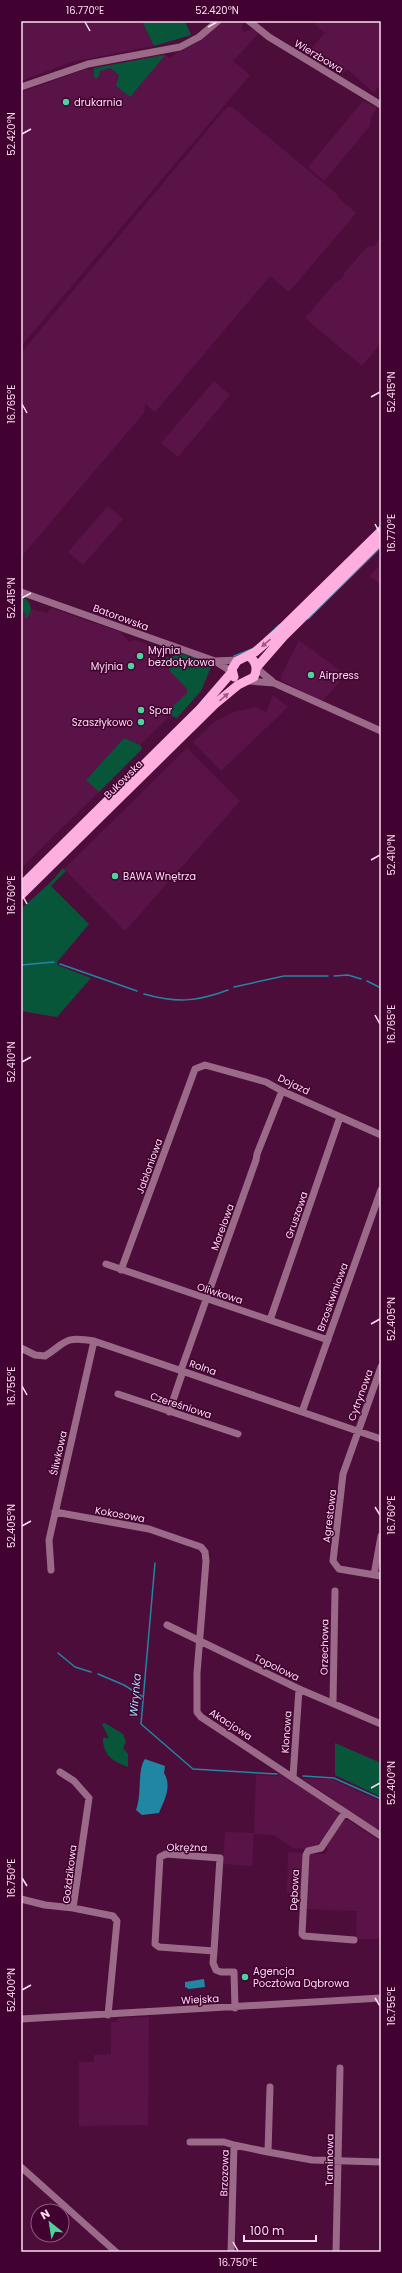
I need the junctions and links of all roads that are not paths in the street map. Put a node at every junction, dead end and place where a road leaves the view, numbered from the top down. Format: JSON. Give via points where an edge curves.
{"nodes":[{"id":1,"x":218,"y":21,"type":"edge"},
{"id":2,"x":249,"y":21,"type":"edge"},
{"id":3,"x":21,"y":87,"type":"edge"},
{"id":4,"x":381,"y":105,"type":"edge"},
{"id":5,"x":381,"y":531,"type":"edge"},
{"id":6,"x":381,"y":540,"type":"edge"},
{"id":7,"x":21,"y":592,"type":"edge"},
{"id":8,"x":248,"y":656,"type":"junction"},
{"id":9,"x":238,"y":660,"type":"junction"},
{"id":10,"x":215,"y":661,"type":"junction"},
{"id":11,"x":256,"y":668,"type":"junction"},
{"id":12,"x":232,"y":672,"type":"junction"},
{"id":13,"x":247,"y":682,"type":"junction"},
{"id":14,"x":274,"y":683,"type":"junction"},
{"id":15,"x":381,"y":731,"type":"edge"},
{"id":16,"x":21,"y":886,"type":"edge"},
{"id":17,"x":21,"y":895,"type":"edge"},
{"id":18,"x":195,"y":1069,"type":"joint"},
{"id":19,"x":282,"y":1091,"type":"junction"},
{"id":20,"x":340,"y":1118,"type":"junction"},
{"id":21,"x":381,"y":1135,"type":"edge"},
{"id":22,"x":381,"y":1190,"type":"edge"},
{"id":23,"x":106,"y":1264,"type":"dead end"},
{"id":24,"x":121,"y":1270,"type":"junction"},
{"id":25,"x":206,"y":1299,"type":"junction"},
{"id":26,"x":270,"y":1320,"type":"junction"},
{"id":27,"x":94,"y":1340,"type":"junction"},
{"id":28,"x":328,"y":1340,"type":"junction"},
{"id":29,"x":21,"y":1348,"type":"edge"},
{"id":30,"x":381,"y":1367,"type":"edge"},
{"id":31,"x":182,"y":1370,"type":"junction"},
{"id":32,"x":118,"y":1394,"type":"dead end"},
{"id":33,"x":169,"y":1412,"type":"junction"},
{"id":34,"x":302,"y":1412,"type":"junction"},
{"id":35,"x":358,"y":1430,"type":"junction"},
{"id":36,"x":238,"y":1434,"type":"dead end"},
{"id":37,"x":381,"y":1439,"type":"edge"},
{"id":38,"x":55,"y":1512,"type":"junction"},
{"id":39,"x":381,"y":1536,"type":"edge"},
{"id":40,"x":206,"y":1561,"type":"joint"},
{"id":41,"x":50,"y":1570,"type":"dead end"},
{"id":42,"x":378,"y":1576,"type":"edge"},
{"id":43,"x":335,"y":1591,"type":"dead end"},
{"id":44,"x":167,"y":1625,"type":"dead end"},
{"id":45,"x":200,"y":1641,"type":"junction"},
{"id":46,"x":299,"y":1689,"type":"junction"},
{"id":47,"x":333,"y":1702,"type":"junction"},
{"id":48,"x":381,"y":1724,"type":"edge"},
{"id":49,"x":60,"y":1772,"type":"dead end"},
{"id":50,"x":293,"y":1777,"type":"junction"},
{"id":51,"x":345,"y":1812,"type":"junction"},
{"id":52,"x":381,"y":1836,"type":"edge"},
{"id":53,"x":21,"y":1899,"type":"edge"},
{"id":54,"x":74,"y":1908,"type":"junction"},
{"id":55,"x":354,"y":1940,"type":"dead end"},
{"id":56,"x":214,"y":1951,"type":"junction"},
{"id":57,"x":381,"y":1998,"type":"edge"},
{"id":58,"x":235,"y":2008,"type":"junction"},
{"id":59,"x":108,"y":2015,"type":"junction"},
{"id":60,"x":21,"y":2019,"type":"edge"},
{"id":61,"x":340,"y":2068,"type":"dead end"},
{"id":62,"x":270,"y":2087,"type":"dead end"},
{"id":63,"x":190,"y":2142,"type":"dead end"},
{"id":64,"x":234,"y":2145,"type":"junction"},
{"id":65,"x":268,"y":2152,"type":"junction"},
{"id":66,"x":339,"y":2160,"type":"junction"},
{"id":67,"x":381,"y":2162,"type":"edge"},
{"id":68,"x":21,"y":2167,"type":"edge"},
{"id":69,"x":116,"y":2252,"type":"edge"},
{"id":70,"x":232,"y":2252,"type":"edge"},
{"id":71,"x":336,"y":2252,"type":"edge"}],
"edges":[{"from":1,"to":3,"type":"street","via":[[186,44],[88,64]]},
{"from":2,"to":4,"type":"street","name":"Wierzbowa","via":[[269,37]]},
{"from":5,"to":8,"type":"main road","one_way":true,"via":[[277,633]]},
{"from":6,"to":11,"type":"main road","via":[[284,636]]},
{"from":7,"to":10,"type":"street","name":"Batorowska"},
{"from":8,"to":9,"type":"main road"},
{"from":8,"to":11,"type":"main road"},
{"from":9,"to":10,"type":"street","name":"Batorowska"},
{"from":9,"to":12,"type":"main road"},
{"from":10,"to":12,"type":"street","name":"Batorowska"},
{"from":11,"to":13,"type":"main road","via":[[255,675]]},
{"from":11,"to":14,"type":"street"},
{"from":12,"to":13,"type":"main road","via":[[238,681]]},
{"from":12,"to":16,"type":"main road","name":"Bukowska","via":[[196,714]]},
{"from":13,"to":14,"type":"street"},
{"from":17,"to":13,"type":"main road","name":"Bukowska","one_way":true,"via":[[215,704]]},
{"from":14,"to":15,"type":"street"},
{"from":18,"to":19,"type":"street","name":"Dojazd","via":[[205,1065],[266,1082]]},
{"from":18,"to":24,"type":"street","name":"Jabłoniowa"},
{"from":19,"to":20,"type":"street","name":"Dojazd"},
{"from":19,"to":25,"type":"street","name":"Morelowa"},
{"from":20,"to":21,"type":"street","name":"Dojazd"},
{"from":20,"to":26,"type":"street","name":"Gruszowa"},
{"from":22,"to":28,"type":"street","name":"Brzoskwiniowa"},
{"from":23,"to":24,"type":"street","name":"Oliwkowa"},
{"from":24,"to":25,"type":"street","name":"Oliwkowa"},
{"from":25,"to":26,"type":"street","name":"Oliwkowa"},
{"from":25,"to":31,"type":"street","name":"Morelowa"},
{"from":26,"to":28,"type":"street","name":"Oliwkowa"},
{"from":27,"to":29,"type":"street","name":"Rolna","via":[[70,1339],[60,1343],[44,1356]]},
{"from":27,"to":31,"type":"street","name":"Rolna"},
{"from":27,"to":38,"type":"street","name":"Śliwkowa"},
{"from":28,"to":34,"type":"street","name":"Brzoskwiniowa"},
{"from":30,"to":35,"type":"street","name":"Cytrynowa"},
{"from":31,"to":33,"type":"street","name":"Morelowa"},
{"from":31,"to":34,"type":"street","name":"Rolna"},
{"from":32,"to":33,"type":"street","name":"Czereśniowa"},
{"from":33,"to":36,"type":"street","name":"Czereśniowa"},
{"from":34,"to":35,"type":"street","name":"Rolna"},
{"from":35,"to":37,"type":"street","name":"Rolna"},
{"from":35,"to":42,"type":"street","name":"Agrestowa","via":[[343,1474],[333,1561],[339,1569]]},
{"from":38,"to":40,"type":"street","name":"Kokosowa","via":[[149,1530],[180,1539],[201,1547],[205,1552]]},
{"from":38,"to":41,"type":"street","name":"Śliwkowa","via":[[49,1540]]},
{"from":39,"to":42,"type":"street","name":"Agrestowa"},
{"from":40,"to":45,"type":"street","name":"Akacjowa"},
{"from":43,"to":47,"type":"street","name":"Orzechowa"},
{"from":44,"to":45,"type":"street","name":"Topolowa"},
{"from":45,"to":46,"type":"street","name":"Topolowa"},
{"from":45,"to":50,"type":"street","name":"Akacjowa","via":[[196,1673],[198,1712],[201,1717]]},
{"from":46,"to":47,"type":"street","name":"Topolowa"},
{"from":46,"to":50,"type":"street","name":"Klonowa"},
{"from":47,"to":48,"type":"street","name":"Topolowa"},
{"from":49,"to":54,"type":"street","name":"Goździkowa","via":[[74,1781],[89,1798]]},
{"from":50,"to":51,"type":"street","name":"Akacjowa"},
{"from":51,"to":52,"type":"street","name":"Akacjowa"},
{"from":51,"to":55,"type":"street","name":"Dębowa","via":[[321,1848],[308,1851],[306,1855],[302,1934]]},
{"from":53,"to":54,"type":"street","via":[[44,1905]]},
{"from":54,"to":59,"type":"street","name":"Goździkowa","via":[[113,1916],[117,1921]]},
{"from":56,"to":56,"type":"street","name":"Okrężna","via":[[220,1858],[166,1854],[160,1857],[155,1944],[160,1947]]},
{"from":56,"to":58,"type":"street","name":"Okrężna","via":[[213,1963],[216,1970],[234,1972]]},
{"from":57,"to":58,"type":"street","name":"Wiejska"},
{"from":58,"to":59,"type":"street","name":"Wiejska"},
{"from":59,"to":60,"type":"street","name":"Wiejska"},
{"from":61,"to":66,"type":"street","name":"Tarninowa"},
{"from":62,"to":65,"type":"street"},
{"from":63,"to":64,"type":"street","via":[[224,2142]]},
{"from":64,"to":65,"type":"street","name":"Brzozowa"},
{"from":64,"to":70,"type":"street","name":"Brzozowa"},
{"from":65,"to":66,"type":"street","name":"Brzozowa","via":[[295,2159]]},
{"from":66,"to":67,"type":"street","name":"Brzozowa"},
{"from":66,"to":71,"type":"street","name":"Tarninowa"},
{"from":68,"to":69,"type":"street"}]}
